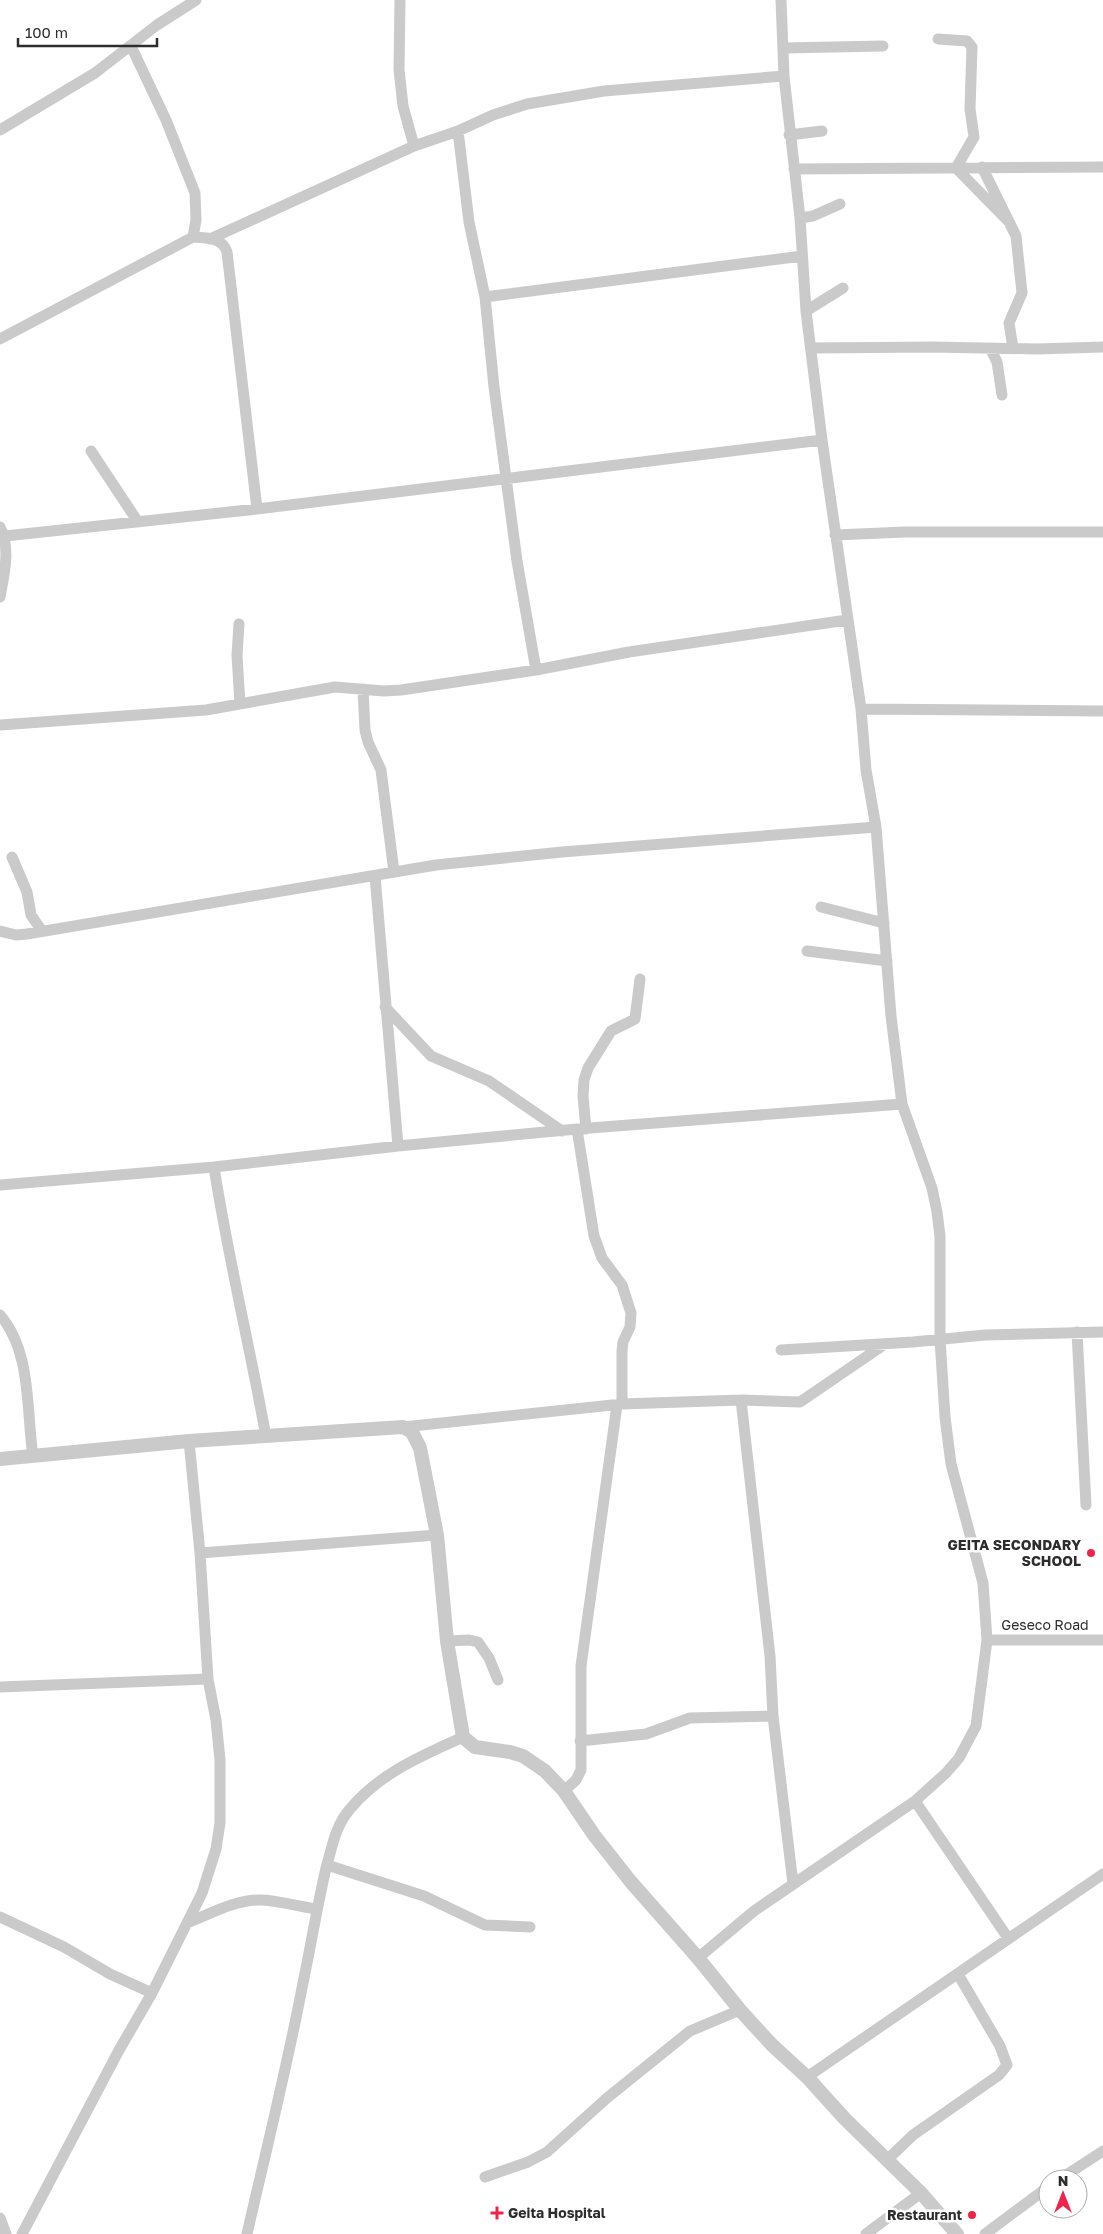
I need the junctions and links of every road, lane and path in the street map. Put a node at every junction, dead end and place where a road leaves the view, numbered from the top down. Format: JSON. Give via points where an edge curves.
{"nodes":[{"id":1,"x":196,"y":0,"type":"edge"},
{"id":2,"x":400,"y":0,"type":"edge"},
{"id":3,"x":781,"y":0,"type":"edge"},
{"id":4,"x":938,"y":39,"type":"dead end"},
{"id":5,"x":131,"y":46,"type":"junction"},
{"id":6,"x":882,"y":46,"type":"dead end"},
{"id":7,"x":784,"y":48,"type":"junction"},
{"id":8,"x":784,"y":76,"type":"junction"},
{"id":9,"x":0,"y":130,"type":"edge"},
{"id":10,"x":822,"y":131,"type":"dead end"},
{"id":11,"x":458,"y":132,"type":"junction"},
{"id":12,"x":789,"y":135,"type":"junction"},
{"id":13,"x":414,"y":146,"type":"junction"},
{"id":14,"x":1103,"y":167,"type":"edge"},
{"id":15,"x":956,"y":168,"type":"junction"},
{"id":16,"x":982,"y":168,"type":"junction"},
{"id":17,"x":794,"y":169,"type":"junction"},
{"id":18,"x":840,"y":204,"type":"dead end"},
{"id":19,"x":800,"y":218,"type":"junction"},
{"id":20,"x":1010,"y":223,"type":"junction"},
{"id":21,"x":193,"y":237,"type":"junction"},
{"id":22,"x":210,"y":239,"type":"junction"},
{"id":23,"x":802,"y":256,"type":"junction"},
{"id":24,"x":843,"y":288,"type":"dead end"},
{"id":25,"x":485,"y":297,"type":"junction"},
{"id":26,"x":806,"y":311,"type":"junction"},
{"id":27,"x":0,"y":338,"type":"edge"},
{"id":28,"x":1103,"y":347,"type":"edge"},
{"id":29,"x":810,"y":348,"type":"junction"},
{"id":30,"x":990,"y":348,"type":"junction"},
{"id":31,"x":1013,"y":348,"type":"junction"},
{"id":32,"x":1002,"y":395,"type":"dead end"},
{"id":33,"x":822,"y":440,"type":"junction"},
{"id":34,"x":91,"y":451,"type":"dead end"},
{"id":35,"x":505,"y":480,"type":"junction"},
{"id":36,"x":257,"y":509,"type":"junction"},
{"id":37,"x":138,"y":522,"type":"junction"},
{"id":38,"x":2,"y":531,"type":"edge"},
{"id":39,"x":1103,"y":532,"type":"edge"},
{"id":40,"x":836,"y":535,"type":"junction"},
{"id":41,"x":0,"y":597,"type":"edge"},
{"id":42,"x":847,"y":620,"type":"junction"},
{"id":43,"x":239,"y":624,"type":"dead end"},
{"id":44,"x":536,"y":670,"type":"junction"},
{"id":45,"x":363,"y":689,"type":"junction"},
{"id":46,"x":240,"y":704,"type":"junction"},
{"id":47,"x":861,"y":709,"type":"junction"},
{"id":48,"x":1103,"y":711,"type":"edge"},
{"id":49,"x":0,"y":726,"type":"edge"},
{"id":50,"x":876,"y":827,"type":"junction"},
{"id":51,"x":12,"y":857,"type":"dead end"},
{"id":52,"x":394,"y":872,"type":"junction"},
{"id":53,"x":375,"y":876,"type":"junction"},
{"id":54,"x":821,"y":907,"type":"dead end"},
{"id":55,"x":884,"y":923,"type":"junction"},
{"id":56,"x":0,"y":931,"type":"edge"},
{"id":57,"x":42,"y":931,"type":"junction"},
{"id":58,"x":807,"y":951,"type":"dead end"},
{"id":59,"x":887,"y":961,"type":"junction"},
{"id":60,"x":640,"y":979,"type":"dead end"},
{"id":61,"x":384,"y":1007,"type":"junction"},
{"id":62,"x":902,"y":1104,"type":"junction"},
{"id":63,"x":582,"y":1129,"type":"junction"},
{"id":64,"x":562,"y":1131,"type":"junction"},
{"id":65,"x":398,"y":1146,"type":"junction"},
{"id":66,"x":214,"y":1168,"type":"junction"},
{"id":67,"x":0,"y":1185,"type":"edge"},
{"id":68,"x":0,"y":1315,"type":"edge"},
{"id":69,"x":1077,"y":1332,"type":"junction"},
{"id":70,"x":1103,"y":1332,"type":"edge"},
{"id":71,"x":940,"y":1339,"type":"junction"},
{"id":72,"x":885,"y":1344,"type":"junction"},
{"id":73,"x":781,"y":1350,"type":"dead end"},
{"id":74,"x":741,"y":1400,"type":"junction"},
{"id":75,"x":619,"y":1404,"type":"junction"},
{"id":76,"x":403,"y":1427,"type":"junction"},
{"id":77,"x":266,"y":1437,"type":"junction"},
{"id":78,"x":189,"y":1441,"type":"junction"},
{"id":79,"x":33,"y":1456,"type":"junction"},
{"id":80,"x":0,"y":1459,"type":"edge"},
{"id":81,"x":1086,"y":1505,"type":"dead end"},
{"id":82,"x":438,"y":1535,"type":"junction"},
{"id":83,"x":200,"y":1553,"type":"junction"},
{"id":84,"x":987,"y":1640,"type":"junction"},
{"id":85,"x":1103,"y":1640,"type":"edge"},
{"id":86,"x":447,"y":1641,"type":"junction"},
{"id":87,"x":208,"y":1679,"type":"junction"},
{"id":88,"x":498,"y":1680,"type":"dead end"},
{"id":89,"x":0,"y":1687,"type":"edge"},
{"id":90,"x":773,"y":1716,"type":"junction"},
{"id":91,"x":463,"y":1737,"type":"junction"},
{"id":92,"x":580,"y":1742,"type":"junction"},
{"id":93,"x":564,"y":1791,"type":"junction"},
{"id":94,"x":915,"y":1800,"type":"junction"},
{"id":95,"x":327,"y":1865,"type":"junction"},
{"id":96,"x":1103,"y":1874,"type":"edge"},
{"id":97,"x":793,"y":1884,"type":"junction"},
{"id":98,"x":316,"y":1909,"type":"junction"},
{"id":99,"x":0,"y":1917,"type":"edge"},
{"id":100,"x":187,"y":1923,"type":"junction"},
{"id":101,"x":530,"y":1927,"type":"dead end"},
{"id":102,"x":1008,"y":1938,"type":"junction"},
{"id":103,"x":698,"y":1958,"type":"junction"},
{"id":104,"x":958,"y":1974,"type":"junction"},
{"id":105,"x":152,"y":1993,"type":"junction"},
{"id":106,"x":740,"y":2010,"type":"junction"},
{"id":107,"x":808,"y":2077,"type":"junction"},
{"id":108,"x":1103,"y":2151,"type":"edge"},
{"id":109,"x":886,"y":2160,"type":"junction"},
{"id":110,"x":1075,"y":2169,"type":"edge"},
{"id":111,"x":484,"y":2177,"type":"dead end"},
{"id":112,"x":921,"y":2194,"type":"junction"},
{"id":113,"x":1038,"y":2194,"type":"edge"},
{"id":114,"x":0,"y":2218,"type":"edge"},
{"id":115,"x":6,"y":2234,"type":"edge"},
{"id":116,"x":22,"y":2234,"type":"edge"},
{"id":117,"x":247,"y":2234,"type":"edge"},
{"id":118,"x":866,"y":2234,"type":"edge"},
{"id":119,"x":957,"y":2234,"type":"edge"},
{"id":120,"x":985,"y":2234,"type":"edge"}],
"edges":[{"from":1,"to":5,"type":"street"},
{"from":2,"to":13,"type":"street","via":[[399,70]]},
{"from":3,"to":7,"type":"street"},
{"from":4,"to":15,"type":"street","via":[[967,41],[972,47],[970,109],[974,137]]},
{"from":5,"to":9,"type":"street","via":[[94,74]]},
{"from":5,"to":21,"type":"street","via":[[166,120],[195,194]]},
{"from":6,"to":7,"type":"street"},
{"from":7,"to":8,"type":"street"},
{"from":8,"to":11,"type":"street","via":[[604,91],[514,107]]},
{"from":8,"to":12,"type":"street"},
{"from":10,"to":12,"type":"street"},
{"from":11,"to":13,"type":"street"},
{"from":11,"to":25,"type":"street","via":[[469,222]]},
{"from":12,"to":17,"type":"street"},
{"from":13,"to":22,"type":"street"},
{"from":14,"to":16,"type":"street"},
{"from":15,"to":16,"type":"street"},
{"from":15,"to":17,"type":"street"},
{"from":15,"to":20,"type":"street"},
{"from":16,"to":20,"type":"street"},
{"from":17,"to":19,"type":"street"},
{"from":18,"to":19,"type":"street"},
{"from":19,"to":23,"type":"street"},
{"from":20,"to":31,"type":"street","via":[[1016,236],[1022,293],[1009,323]]},
{"from":21,"to":22,"type":"street"},
{"from":21,"to":27,"type":"street"},
{"from":22,"to":36,"type":"street","via":[[220,242],[227,252]]},
{"from":23,"to":25,"type":"street"},
{"from":23,"to":26,"type":"street"},
{"from":24,"to":26,"type":"street"},
{"from":25,"to":35,"type":"street"},
{"from":26,"to":29,"type":"street"},
{"from":28,"to":31,"type":"street"},
{"from":29,"to":30,"type":"street"},
{"from":29,"to":33,"type":"street"},
{"from":30,"to":31,"type":"street"},
{"from":30,"to":32,"type":"street","via":[[997,362]]},
{"from":33,"to":35,"type":"street"},
{"from":33,"to":40,"type":"street"},
{"from":34,"to":37,"type":"street"},
{"from":35,"to":36,"type":"street"},
{"from":35,"to":44,"type":"street"},
{"from":36,"to":37,"type":"street"},
{"from":37,"to":38,"type":"street"},
{"from":38,"to":41,"type":"street","via":[[4,573]]},
{"from":39,"to":40,"type":"street"},
{"from":40,"to":42,"type":"street"},
{"from":42,"to":44,"type":"street","via":[[629,652]]},
{"from":42,"to":47,"type":"street"},
{"from":43,"to":46,"type":"street"},
{"from":44,"to":45,"type":"street","via":[[401,690]]},
{"from":45,"to":46,"type":"street","via":[[335,687]]},
{"from":45,"to":52,"type":"street","via":[[365,730],[380,770]]},
{"from":46,"to":49,"type":"street","via":[[176,713]]},
{"from":47,"to":48,"type":"street"},
{"from":47,"to":50,"type":"street","via":[[866,770]]},
{"from":50,"to":52,"type":"street","via":[[499,858]]},
{"from":50,"to":55,"type":"street"},
{"from":51,"to":57,"type":"street","via":[[27,892],[31,915]]},
{"from":52,"to":53,"type":"street"},
{"from":53,"to":57,"type":"street"},
{"from":53,"to":61,"type":"street"},
{"from":54,"to":55,"type":"street"},
{"from":55,"to":59,"type":"street"},
{"from":56,"to":57,"type":"street","via":[[16,935]]},
{"from":58,"to":59,"type":"street"},
{"from":59,"to":62,"type":"street"},
{"from":60,"to":63,"type":"street","via":[[635,1019],[611,1031],[585,1074]]},
{"from":61,"to":64,"type":"street","via":[[428,1054],[489,1080]]},
{"from":61,"to":65,"type":"street"},
{"from":62,"to":63,"type":"street"},
{"from":62,"to":71,"type":"street","via":[[932,1188],[937,1212]]},
{"from":63,"to":64,"type":"street"},
{"from":63,"to":75,"type":"street","via":[[594,1236],[602,1258],[622,1285],[631,1314],[630,1327],[623,1342]]},
{"from":64,"to":65,"type":"street"},
{"from":65,"to":66,"type":"street"},
{"from":66,"to":67,"type":"street"},
{"from":66,"to":77,"type":"street"},
{"from":68,"to":79,"type":"street","via":[[10,1326],[19,1347]]},
{"from":69,"to":70,"type":"street"},
{"from":69,"to":71,"type":"street"},
{"from":69,"to":81,"type":"street"},
{"from":71,"to":72,"type":"street"},
{"from":71,"to":84,"type":"street","via":[[951,1464],[983,1583]]},
{"from":72,"to":73,"type":"street"},
{"from":72,"to":74,"type":"street","via":[[800,1402]]},
{"from":74,"to":75,"type":"street"},
{"from":74,"to":90,"type":"street","via":[[770,1656]]},
{"from":75,"to":76,"type":"street"},
{"from":75,"to":92,"type":"street","via":[[581,1666]]},
{"from":76,"to":77,"type":"street"},
{"from":76,"to":82,"type":"street","via":[[412,1432],[420,1448]]},
{"from":77,"to":78,"type":"street"},
{"from":78,"to":79,"type":"street"},
{"from":78,"to":83,"type":"street"},
{"from":79,"to":80,"type":"street"},
{"from":82,"to":83,"type":"street"},
{"from":82,"to":86,"type":"street"},
{"from":83,"to":87,"type":"street"},
{"from":84,"to":85,"type":"street","name":"Geseco Road"},
{"from":84,"to":94,"type":"street","via":[[976,1726],[968,1744],[946,1774]]},
{"from":86,"to":88,"type":"street","via":[[478,1642]]},
{"from":86,"to":91,"type":"street"},
{"from":87,"to":89,"type":"street"},
{"from":87,"to":100,"type":"street","via":[[220,1760],[220,1823],[216,1849],[202,1893]]},
{"from":90,"to":92,"type":"street","via":[[690,1718],[646,1734]]},
{"from":90,"to":97,"type":"street"},
{"from":91,"to":93,"type":"street","via":[[475,1746],[523,1756],[545,1771]]},
{"from":91,"to":95,"type":"street","via":[[384,1776],[363,1795],[341,1822]]},
{"from":92,"to":93,"type":"street","via":[[579,1776]]},
{"from":93,"to":103,"type":"street","via":[[631,1882]]},
{"from":94,"to":97,"type":"street"},
{"from":94,"to":102,"type":"street"},
{"from":95,"to":98,"type":"street"},
{"from":95,"to":101,"type":"street","via":[[424,1896],[485,1925]]},
{"from":96,"to":102,"type":"street"},
{"from":97,"to":103,"type":"street","via":[[754,1911]]},
{"from":98,"to":100,"type":"street","via":[[252,1901]]},
{"from":98,"to":117,"type":"street","via":[[278,2105]]},
{"from":99,"to":105,"type":"street"},
{"from":100,"to":105,"type":"street"},
{"from":102,"to":104,"type":"street"},
{"from":103,"to":106,"type":"street"},
{"from":104,"to":107,"type":"street"},
{"from":104,"to":109,"type":"street","via":[[1000,2046],[1007,2065],[999,2076],[914,2135]]},
{"from":105,"to":116,"type":"street"},
{"from":106,"to":107,"type":"street"},
{"from":106,"to":111,"type":"street","via":[[690,2031],[547,2152]]},
{"from":107,"to":109,"type":"street","via":[[844,2119]]},
{"from":108,"to":110,"type":"street"},
{"from":109,"to":112,"type":"street"},
{"from":112,"to":118,"type":"street"},
{"from":112,"to":119,"type":"street"},
{"from":113,"to":120,"type":"street"},
{"from":114,"to":115,"type":"street"}]}
